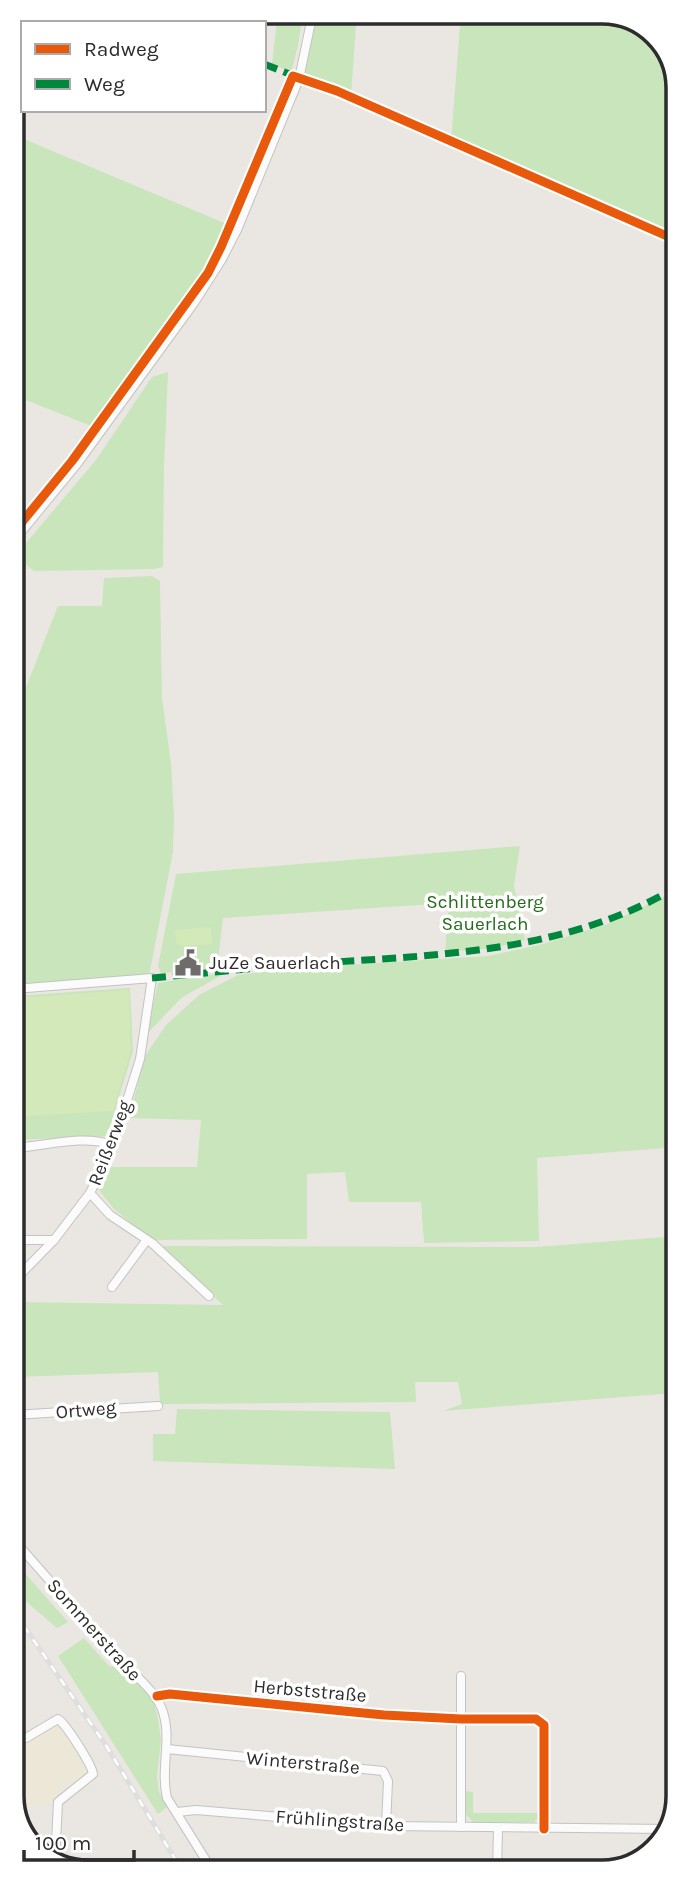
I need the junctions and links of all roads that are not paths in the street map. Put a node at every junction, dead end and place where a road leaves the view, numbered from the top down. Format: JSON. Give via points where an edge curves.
{"nodes":[{"id":1,"x":310,"y":24,"type":"edge"},
{"id":2,"x":25,"y":528,"type":"edge"},
{"id":3,"x":24,"y":988,"type":"edge"},
{"id":4,"x":113,"y":1145,"type":"junction"},
{"id":5,"x":24,"y":1147,"type":"edge"},
{"id":6,"x":90,"y":1193,"type":"junction"},
{"id":7,"x":24,"y":1240,"type":"edge"},
{"id":8,"x":54,"y":1240,"type":"junction"},
{"id":9,"x":146,"y":1241,"type":"junction"},
{"id":10,"x":24,"y":1271,"type":"edge"},
{"id":11,"x":112,"y":1287,"type":"dead end"},
{"id":12,"x":209,"y":1296,"type":"dead end"},
{"id":13,"x":158,"y":1406,"type":"dead end"},
{"id":14,"x":24,"y":1414,"type":"edge"},
{"id":15,"x":24,"y":1551,"type":"edge"},
{"id":16,"x":461,"y":1676,"type":"dead end"},
{"id":17,"x":157,"y":1696,"type":"junction"},
{"id":18,"x":461,"y":1719,"type":"junction"},
{"id":19,"x":24,"y":1739,"type":"edge"},
{"id":20,"x":167,"y":1749,"type":"junction"},
{"id":21,"x":177,"y":1812,"type":"junction"},
{"id":22,"x":386,"y":1826,"type":"junction"},
{"id":23,"x":461,"y":1828,"type":"junction"},
{"id":24,"x":498,"y":1828,"type":"junction"},
{"id":25,"x":544,"y":1829,"type":"junction"},
{"id":26,"x":657,"y":1829,"type":"edge"},
{"id":27,"x":56,"y":1851,"type":"edge"},
{"id":28,"x":206,"y":1860,"type":"edge"},
{"id":29,"x":497,"y":1860,"type":"edge"}],
"edges":[{"from":1,"to":2,"type":"street","via":[[299,79],[222,258],[77,464]]},
{"from":3,"to":4,"type":"street","name":"Reißerweg","via":[[152,978],[140,1059]]},
{"from":4,"to":5,"type":"street","via":[[75,1141]]},
{"from":4,"to":6,"type":"street","name":"Reißerweg"},
{"from":6,"to":8,"type":"street","name":"Reißerweg"},
{"from":6,"to":9,"type":"street","via":[[110,1215]]},
{"from":7,"to":8,"type":"street"},
{"from":8,"to":10,"type":"street","name":"Reißerweg"},
{"from":9,"to":11,"type":"street"},
{"from":9,"to":12,"type":"street"},
{"from":13,"to":14,"type":"street","name":"Ortweg"},
{"from":15,"to":17,"type":"street","name":"Sommerstraße"},
{"from":16,"to":18,"type":"street"},
{"from":17,"to":18,"type":"street","name":"Herbststraße"},
{"from":17,"to":20,"type":"street","name":"Sommerstraße"},
{"from":18,"to":23,"type":"street"},
{"from":18,"to":25,"type":"street","name":"Herbststraße","via":[[536,1719],[544,1725]]},
{"from":19,"to":27,"type":"street","via":[[58,1719],[92,1767],[93,1774],[58,1802]]},
{"from":20,"to":21,"type":"street","name":"Sommerstraße","via":[[164,1787]]},
{"from":20,"to":22,"type":"street","name":"Winterstraße","via":[[383,1771],[388,1781]]},
{"from":21,"to":22,"type":"street","name":"Frühlingstraße"},
{"from":21,"to":28,"type":"street","name":"Sommerstraße"},
{"from":22,"to":23,"type":"street","name":"Frühlingstraße"},
{"from":23,"to":24,"type":"street"},
{"from":24,"to":25,"type":"street"},
{"from":24,"to":29,"type":"street"},
{"from":25,"to":26,"type":"street"}]}
